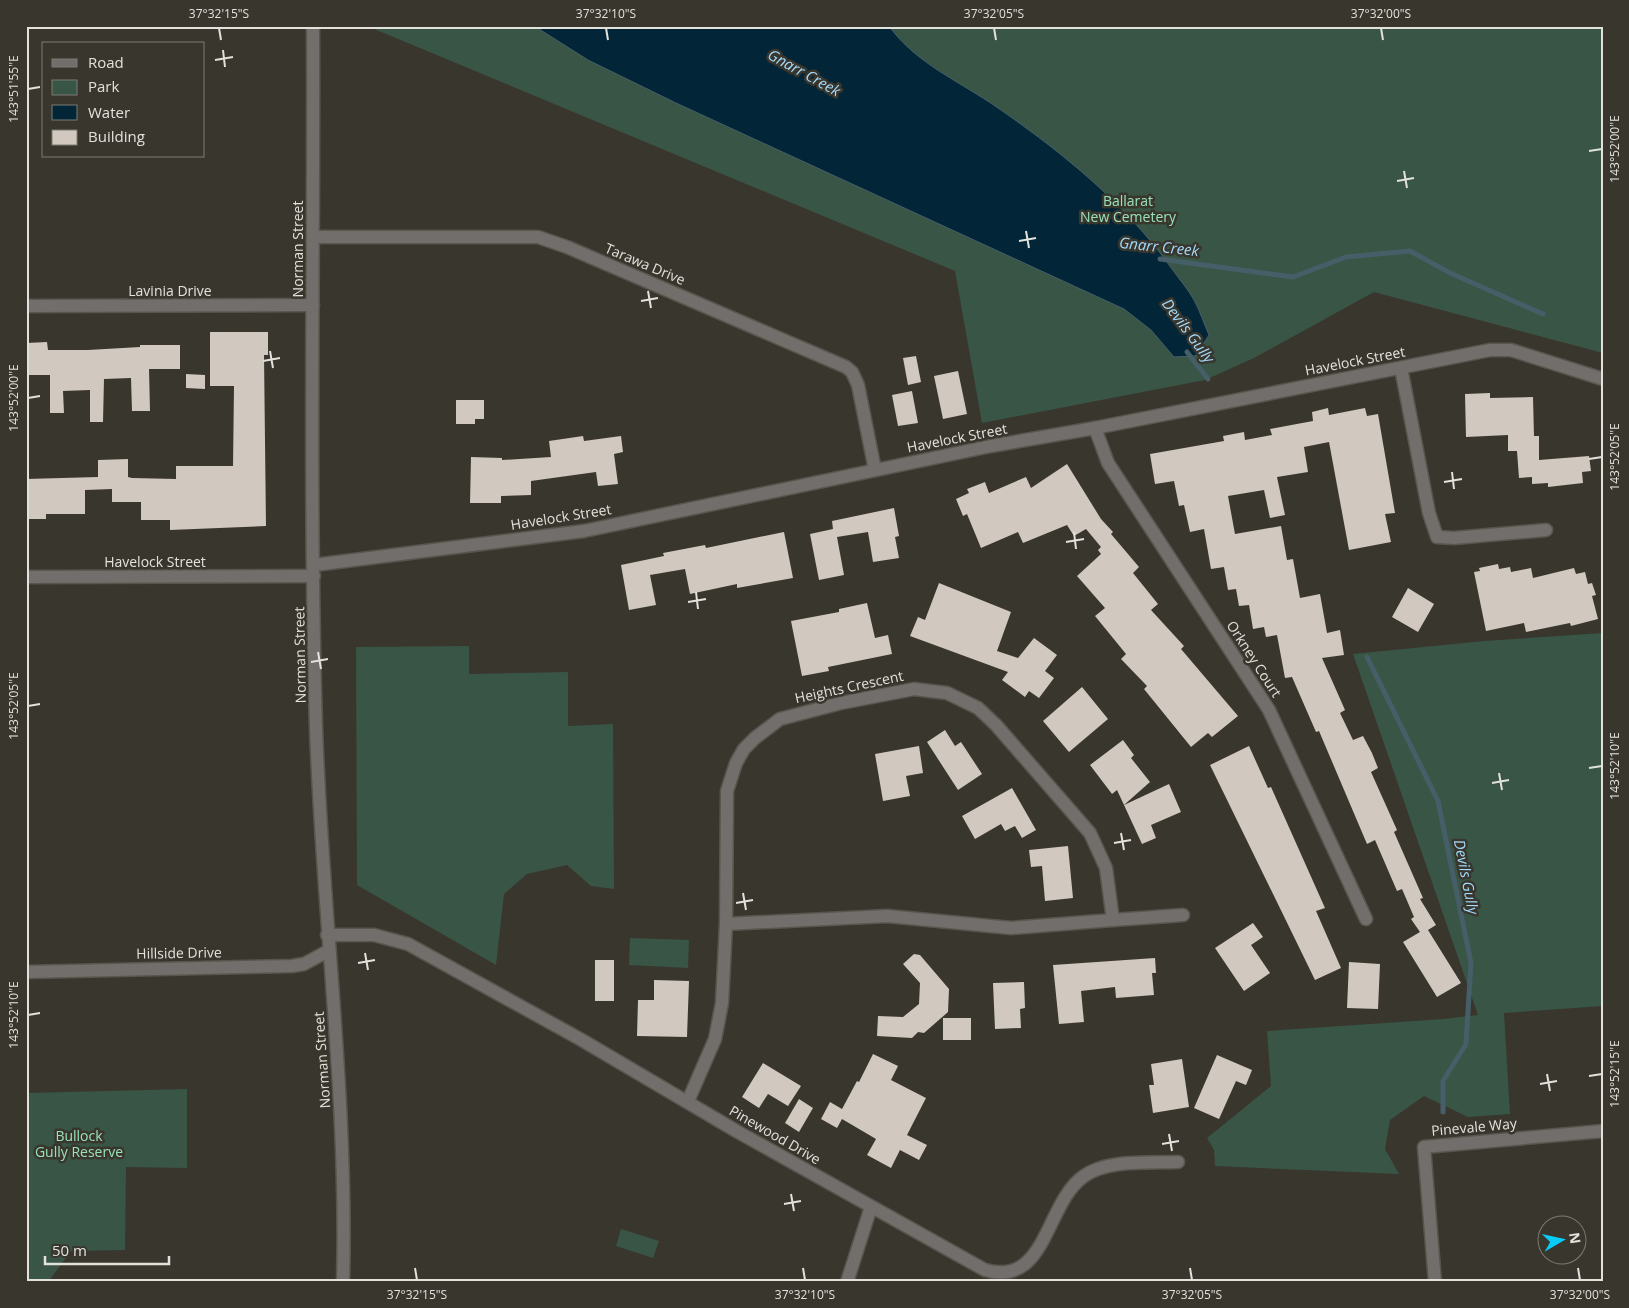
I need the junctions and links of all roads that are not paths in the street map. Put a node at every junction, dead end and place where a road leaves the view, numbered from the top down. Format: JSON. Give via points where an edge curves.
{"nodes":[{"id":1,"x":313,"y":26,"type":"edge"},
{"id":2,"x":314,"y":237,"type":"junction"},
{"id":3,"x":314,"y":305,"type":"junction"},
{"id":4,"x":26,"y":306,"type":"edge"},
{"id":5,"x":1400,"y":368,"type":"junction"},
{"id":6,"x":1603,"y":379,"type":"edge"},
{"id":7,"x":1095,"y":428,"type":"junction"},
{"id":8,"x":875,"y":470,"type":"junction"},
{"id":9,"x":1546,"y":530,"type":"dead end"},
{"id":10,"x":314,"y":570,"type":"junction"},
{"id":11,"x":26,"y":577,"type":"edge"},
{"id":12,"x":1183,"y":915,"type":"dead end"},
{"id":13,"x":1114,"y":920,"type":"junction"},
{"id":14,"x":1366,"y":920,"type":"dead end"},
{"id":15,"x":726,"y":924,"type":"junction"},
{"id":16,"x":327,"y":935,"type":"junction"},
{"id":17,"x":328,"y":951,"type":"junction"},
{"id":18,"x":26,"y":972,"type":"edge"},
{"id":19,"x":688,"y":1101,"type":"junction"},
{"id":20,"x":1603,"y":1132,"type":"edge"},
{"id":21,"x":1178,"y":1162,"type":"dead end"},
{"id":22,"x":871,"y":1207,"type":"junction"},
{"id":23,"x":343,"y":1282,"type":"edge"},
{"id":24,"x":847,"y":1282,"type":"edge"},
{"id":25,"x":1435,"y":1282,"type":"edge"}],
"edges":[{"from":1,"to":2,"type":"street","name":"Norman Street"},
{"from":2,"to":3,"type":"street","name":"Norman Street"},
{"from":2,"to":8,"type":"street","name":"Tarawa Drive","via":[[538,237],[567,246],[846,367],[858,385]]},
{"from":3,"to":4,"type":"street","name":"Lavinia Drive"},
{"from":3,"to":10,"type":"street","name":"Norman Street"},
{"from":5,"to":6,"type":"street","name":"Havelock Street","via":[[1501,349]]},
{"from":5,"to":7,"type":"street","name":"Havelock Street"},
{"from":5,"to":9,"type":"street","via":[[1429,513],[1437,536],[1454,538]]},
{"from":7,"to":8,"type":"street","name":"Havelock Street"},
{"from":7,"to":14,"type":"street","name":"Orkney Court","via":[[1108,463],[1269,710]]},
{"from":8,"to":10,"type":"street","name":"Havelock Street","via":[[584,531]]},
{"from":10,"to":11,"type":"street","name":"Havelock Street"},
{"from":10,"to":16,"type":"street","name":"Norman Street","via":[[316,726]]},
{"from":12,"to":13,"type":"street"},
{"from":13,"to":15,"type":"street","via":[[1011,928],[880,916]]},
{"from":13,"to":15,"type":"street","name":"Heights Crescent","via":[[1103,860],[1090,833],[1076,815],[978,708],[948,693],[914,689],[792,714],[768,726],[744,749],[727,791]]},
{"from":15,"to":19,"type":"street","name":"Heights Crescent","via":[[719,1022]]},
{"from":16,"to":17,"type":"street","name":"Norman Street"},
{"from":16,"to":19,"type":"street","name":"Pinewood Drive","via":[[374,935],[400,941]]},
{"from":17,"to":18,"type":"street","name":"Hillside Drive","via":[[302,965],[292,966]]},
{"from":17,"to":23,"type":"street","name":"Norman Street","via":[[344,1174]]},
{"from":19,"to":22,"type":"street","name":"Pinewood Drive"},
{"from":20,"to":25,"type":"street","name":"Pinevale Way","via":[[1424,1147]]},
{"from":21,"to":22,"type":"street","name":"Pinewood Drive","via":[[1108,1166],[1085,1175],[1068,1191],[1030,1260],[1008,1273],[985,1270]]},
{"from":22,"to":24,"type":"street"}]}
